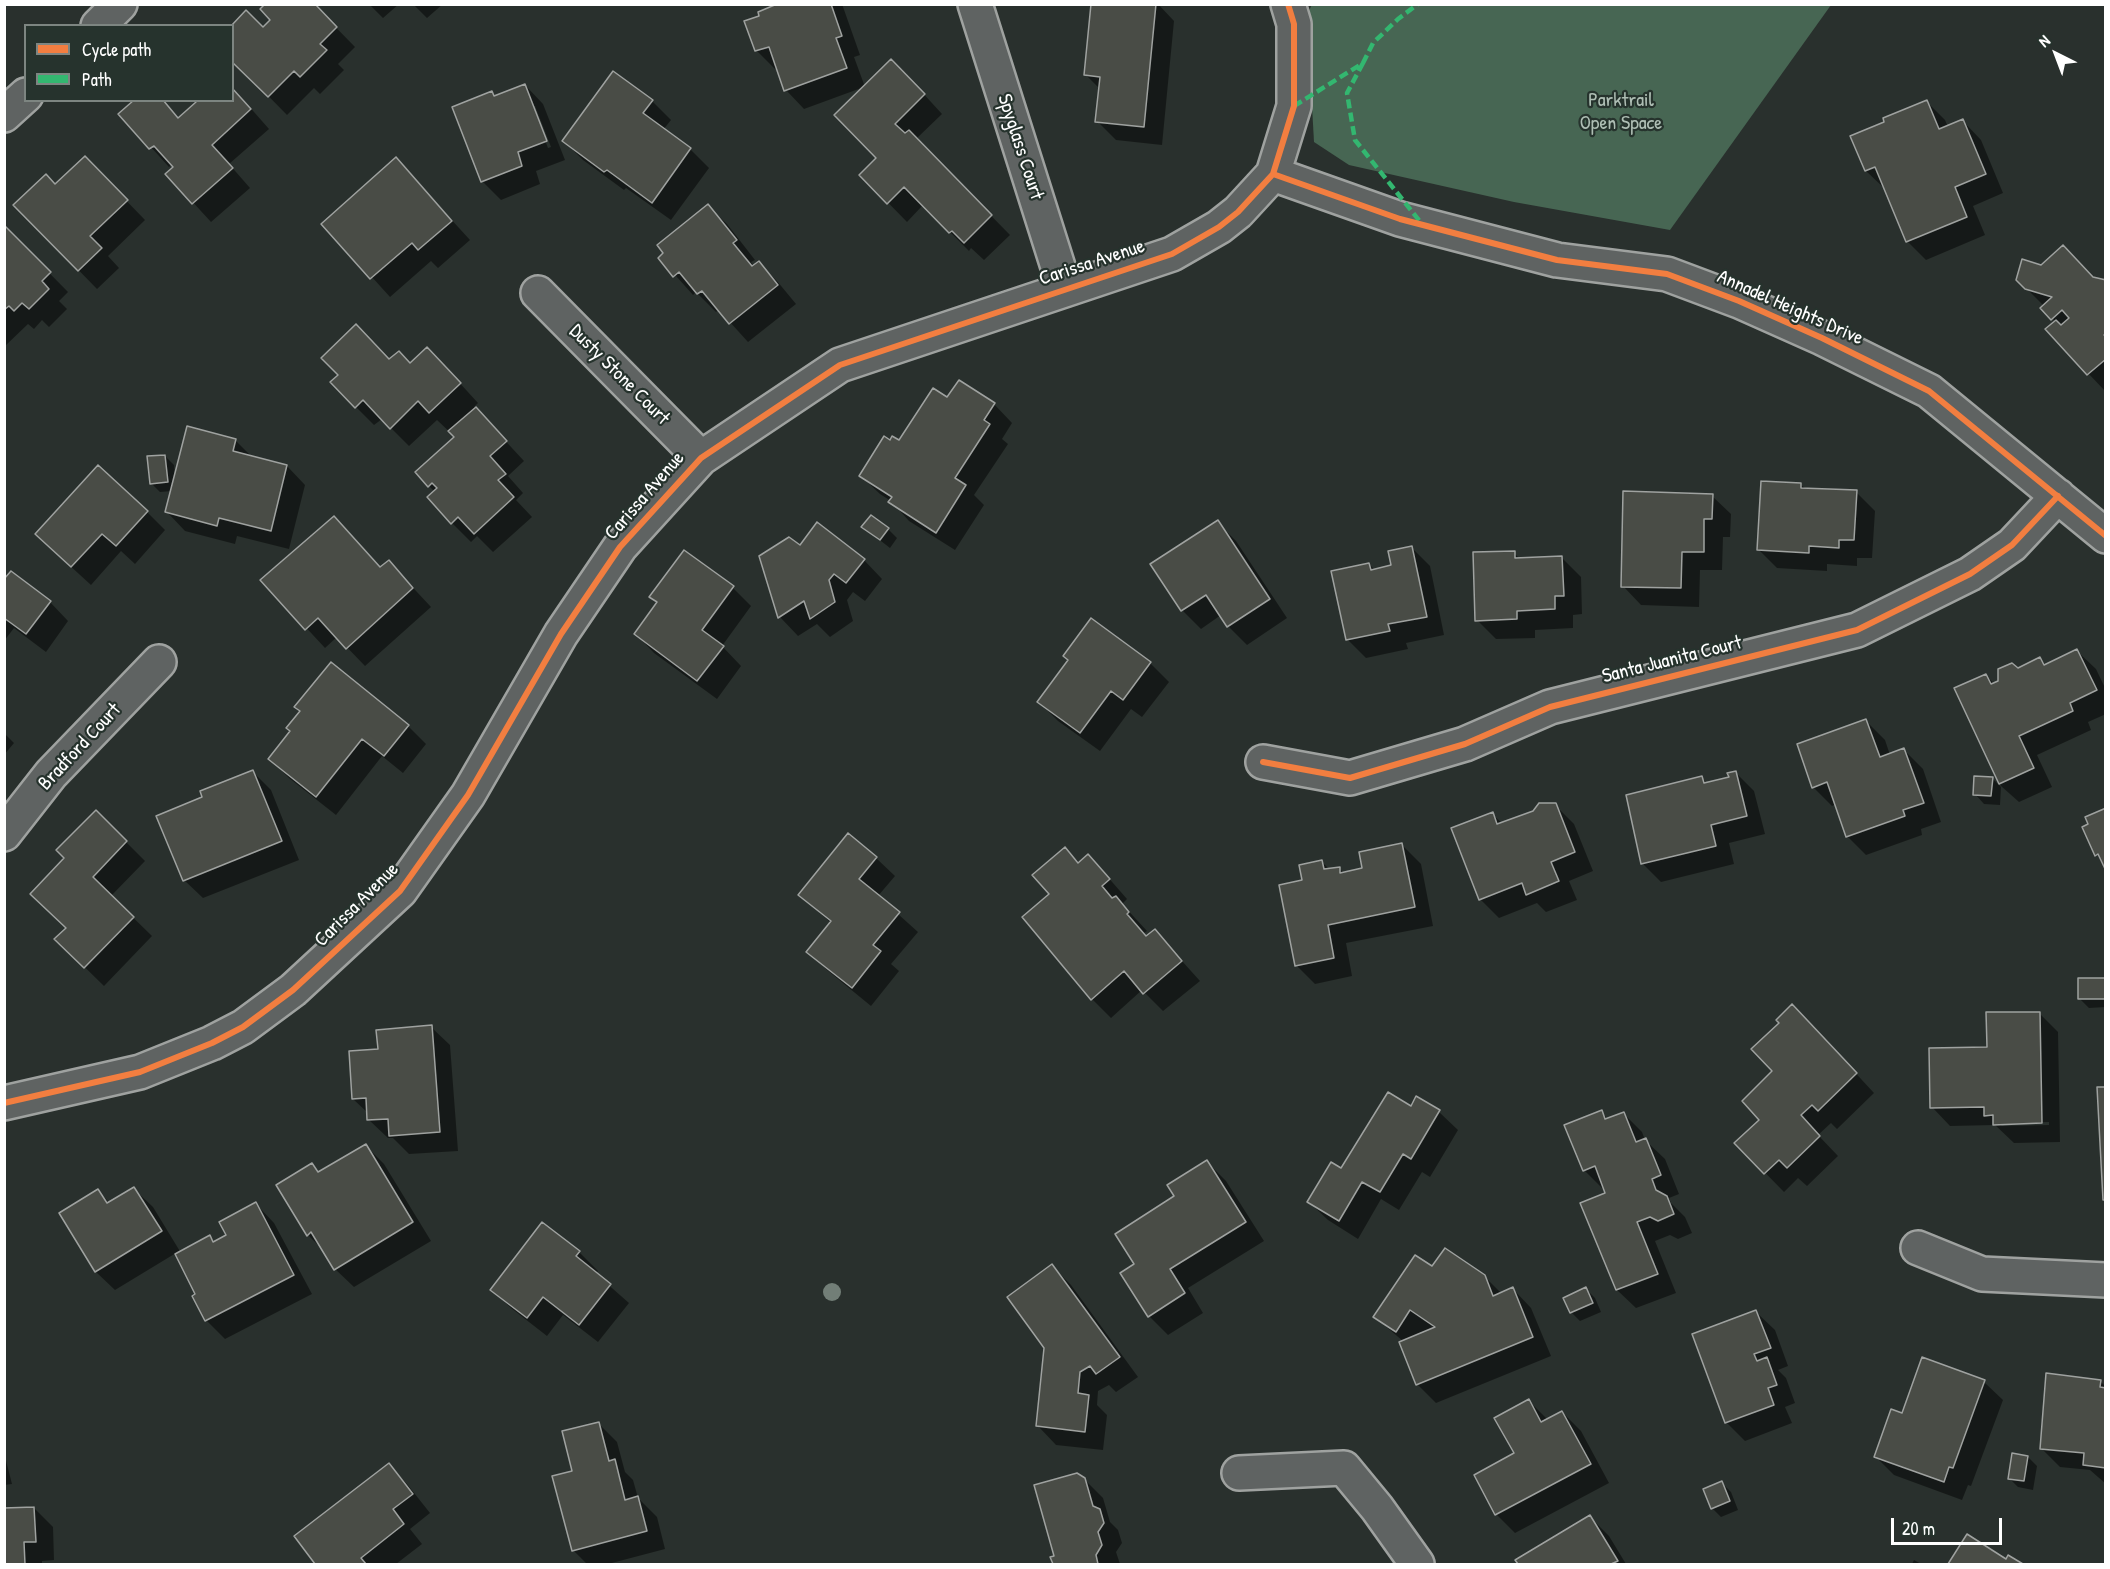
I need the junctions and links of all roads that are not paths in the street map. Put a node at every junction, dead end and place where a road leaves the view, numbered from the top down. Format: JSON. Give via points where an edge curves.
{"nodes":[{"id":1,"x":120,"y":4,"type":"edge"},
{"id":2,"x":975,"y":4,"type":"edge"},
{"id":3,"x":1288,"y":4,"type":"edge"},
{"id":4,"x":100,"y":24,"type":"edge"},
{"id":5,"x":24,"y":97,"type":"edge"},
{"id":6,"x":4,"y":115,"type":"edge"},
{"id":7,"x":1273,"y":174,"type":"junction"},
{"id":8,"x":1065,"y":288,"type":"junction"},
{"id":9,"x":538,"y":293,"type":"dead end"},
{"id":10,"x":700,"y":458,"type":"junction"},
{"id":11,"x":2058,"y":496,"type":"junction"},
{"id":12,"x":2106,"y":536,"type":"edge"},
{"id":13,"x":159,"y":662,"type":"dead end"},
{"id":14,"x":1263,"y":762,"type":"dead end"},
{"id":15,"x":4,"y":834,"type":"edge"},
{"id":16,"x":4,"y":1103,"type":"edge"},
{"id":17,"x":1918,"y":1248,"type":"dead end"},
{"id":18,"x":2106,"y":1281,"type":"edge"},
{"id":19,"x":1239,"y":1473,"type":"dead end"},
{"id":20,"x":1417,"y":1564,"type":"edge"}],
"edges":[{"from":1,"to":4,"type":"street"},
{"from":2,"to":8,"type":"street","name":"Spyglass Court"},
{"from":3,"to":7,"type":"street","name":"Carissa Avenue","via":[[1294,24],[1294,106]]},
{"from":5,"to":6,"type":"street"},
{"from":7,"to":8,"type":"street","name":"Carissa Avenue","via":[[1238,212],[1172,254]]},
{"from":7,"to":11,"type":"street","name":"Annadel Heights Drive","via":[[1400,219],[1557,260],[1667,274],[1739,301],[1929,391]]},
{"from":8,"to":10,"type":"street","name":"Carissa Avenue","via":[[840,365]]},
{"from":9,"to":10,"type":"street","name":"Dusty Stone Court"},
{"from":10,"to":16,"type":"street","name":"Carissa Avenue","via":[[620,547],[561,634],[468,795],[400,891],[293,990],[243,1027],[140,1072]]},
{"from":11,"to":12,"type":"street","name":"Annadel Heights Drive"},
{"from":11,"to":14,"type":"street","name":"Santa Juanita Court","via":[[2012,545],[1970,574],[1857,630],[1550,707],[1465,744],[1350,778]]},
{"from":13,"to":15,"type":"street","name":"Bradford Court","via":[[51,774]]},
{"from":17,"to":18,"type":"street","via":[[1982,1275]]},
{"from":19,"to":20,"type":"street","via":[[1344,1468]]}]}
